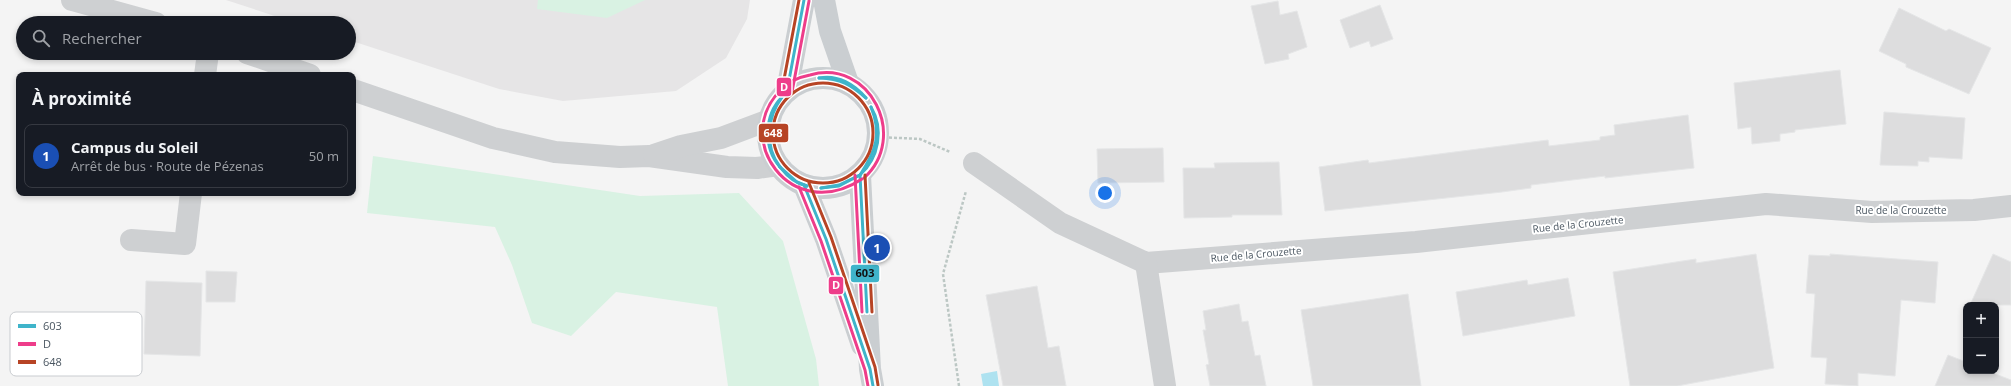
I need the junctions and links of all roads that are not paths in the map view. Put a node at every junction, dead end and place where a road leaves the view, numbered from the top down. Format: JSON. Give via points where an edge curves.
{"nodes":[{"id":1,"x":72,"y":0,"type":"edge"},
{"id":2,"x":804,"y":0,"type":"edge"},
{"id":3,"x":824,"y":0,"type":"edge"},
{"id":4,"x":130,"y":16,"type":"edge"},
{"id":5,"x":207,"y":60,"type":"edge"},
{"id":6,"x":267,"y":60,"type":"edge"},
{"id":7,"x":205,"y":72,"type":"edge"},
{"id":8,"x":301,"y":72,"type":"edge"},
{"id":9,"x":848,"y":83,"type":"junction"},
{"id":10,"x":356,"y":91,"type":"edge"},
{"id":11,"x":787,"y":91,"type":"junction"},
{"id":12,"x":769,"y":120,"type":"junction"},
{"id":13,"x":649,"y":156,"type":"junction"},
{"id":14,"x":974,"y":164,"type":"road end"},
{"id":15,"x":778,"y":165,"type":"junction"},
{"id":16,"x":860,"y":175,"type":"junction"},
{"id":17,"x":804,"y":185,"type":"junction"},
{"id":18,"x":191,"y":196,"type":"edge"},
{"id":19,"x":2011,"y":206,"type":"edge"},
{"id":20,"x":131,"y":240,"type":"dead end"},
{"id":21,"x":1146,"y":263,"type":"junction"},
{"id":22,"x":871,"y":378,"type":"edge"},
{"id":23,"x":1165,"y":386,"type":"edge"}],
"edges":[{"from":1,"to":4,"type":"street"},
{"from":2,"to":11,"type":"main road"},
{"from":3,"to":9,"type":"main road","via":[[830,31]]},
{"from":5,"to":7,"type":"street"},
{"from":6,"to":8,"type":"street"},
{"from":9,"to":11,"type":"main road","via":[[830,78],[812,78]]},
{"from":9,"to":16,"type":"main road","via":[[866,96],[872,105],[879,136],[874,158]]},
{"from":10,"to":13,"type":"street","via":[[493,138],[555,152],[620,157]]},
{"from":11,"to":12,"type":"main road","via":[[776,104]]},
{"from":12,"to":13,"type":"street","via":[[721,138]]},
{"from":12,"to":15,"type":"main road","via":[[769,144]]},
{"from":13,"to":15,"type":"street","via":[[727,167],[757,168]]},
{"from":14,"to":21,"type":"street","name":"Rue de la Crouzette","via":[[1060,223]]},
{"from":15,"to":17,"type":"main road","via":[[789,177]]},
{"from":16,"to":17,"type":"main road","via":[[848,183],[833,188]]},
{"from":16,"to":22,"type":"main road"},
{"from":17,"to":22,"type":"main road","via":[[826,239]]},
{"from":18,"to":20,"type":"street","via":[[185,244]]},
{"from":19,"to":21,"type":"street","name":"Rue de la Crouzette","via":[[1974,210],[1872,212],[1766,204],[1416,242]]},
{"from":21,"to":23,"type":"street"}]}
